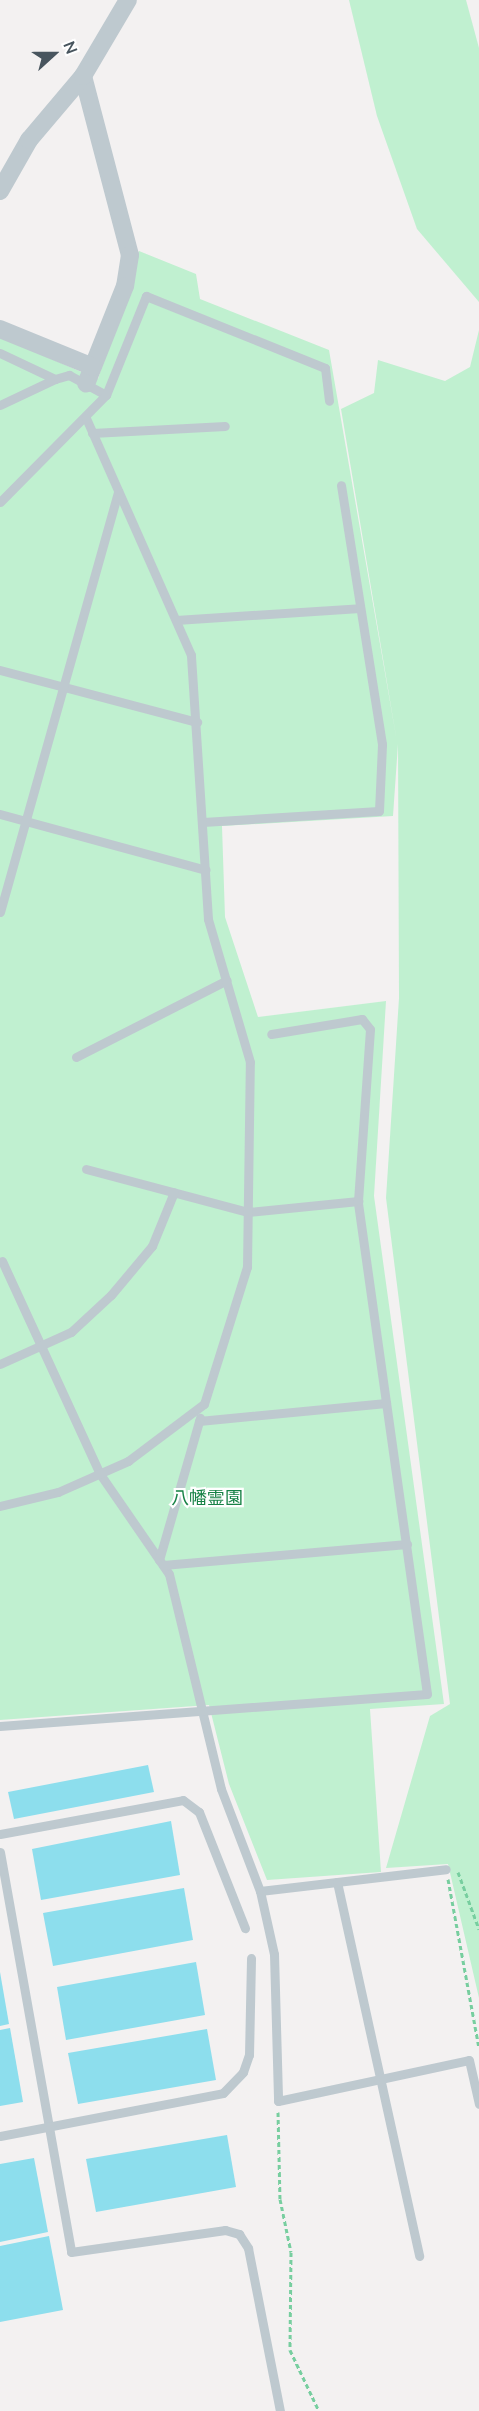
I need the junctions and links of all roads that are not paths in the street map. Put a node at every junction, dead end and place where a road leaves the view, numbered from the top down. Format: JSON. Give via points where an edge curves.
{"nodes":[{"id":1,"x":128,"y":0,"type":"edge"},
{"id":2,"x":83,"y":76,"type":"junction"},
{"id":3,"x":0,"y":191,"type":"edge"},
{"id":4,"x":0,"y":329,"type":"edge"},
{"id":5,"x":0,"y":353,"type":"edge"},
{"id":6,"x":93,"y":367,"type":"junction"},
{"id":7,"x":55,"y":379,"type":"junction"},
{"id":8,"x":86,"y":384,"type":"junction"},
{"id":9,"x":106,"y":395,"type":"junction"},
{"id":10,"x":329,"y":401,"type":"dead end"},
{"id":11,"x":0,"y":405,"type":"edge"},
{"id":12,"x":86,"y":418,"type":"junction"},
{"id":13,"x":225,"y":426,"type":"dead end"},
{"id":14,"x":92,"y":433,"type":"junction"},
{"id":15,"x":341,"y":485,"type":"dead end"},
{"id":16,"x":118,"y":491,"type":"junction"},
{"id":17,"x":0,"y":502,"type":"edge"},
{"id":18,"x":360,"y":608,"type":"junction"},
{"id":19,"x":176,"y":620,"type":"junction"},
{"id":20,"x":0,"y":670,"type":"edge"},
{"id":21,"x":62,"y":687,"type":"junction"},
{"id":22,"x":197,"y":722,"type":"junction"},
{"id":23,"x":0,"y":814,"type":"edge"},
{"id":24,"x":25,"y":821,"type":"junction"},
{"id":25,"x":203,"y":822,"type":"junction"},
{"id":26,"x":206,"y":870,"type":"junction"},
{"id":27,"x":0,"y":912,"type":"edge"},
{"id":28,"x":226,"y":980,"type":"junction"},
{"id":29,"x":271,"y":1034,"type":"dead end"},
{"id":30,"x":76,"y":1058,"type":"dead end"},
{"id":31,"x":86,"y":1169,"type":"dead end"},
{"id":32,"x":174,"y":1192,"type":"junction"},
{"id":33,"x":358,"y":1201,"type":"junction"},
{"id":34,"x":248,"y":1212,"type":"junction"},
{"id":35,"x":2,"y":1261,"type":"dead end"},
{"id":36,"x":43,"y":1349,"type":"junction"},
{"id":37,"x":0,"y":1364,"type":"edge"},
{"id":38,"x":386,"y":1403,"type":"junction"},
{"id":39,"x":204,"y":1404,"type":"junction"},
{"id":40,"x":199,"y":1421,"type":"junction"},
{"id":41,"x":100,"y":1474,"type":"junction"},
{"id":42,"x":0,"y":1506,"type":"edge"},
{"id":43,"x":407,"y":1544,"type":"junction"},
{"id":44,"x":161,"y":1563,"type":"junction"},
{"id":45,"x":201,"y":1715,"type":"junction"},
{"id":46,"x":0,"y":1726,"type":"edge"},
{"id":47,"x":0,"y":1834,"type":"edge"},
{"id":48,"x":0,"y":1852,"type":"edge"},
{"id":49,"x":446,"y":1869,"type":"road end"},
{"id":50,"x":337,"y":1882,"type":"junction"},
{"id":51,"x":260,"y":1891,"type":"junction"},
{"id":52,"x":244,"y":1928,"type":"dead end"},
{"id":53,"x":250,"y":1958,"type":"dead end"},
{"id":54,"x":379,"y":2078,"type":"junction"},
{"id":55,"x":479,"y":2104,"type":"edge"},
{"id":56,"x":47,"y":2127,"type":"junction"},
{"id":57,"x":0,"y":2136,"type":"edge"},
{"id":58,"x":419,"y":2256,"type":"dead end"},
{"id":59,"x":280,"y":2411,"type":"edge"}],
"edges":[{"from":1,"to":2,"type":"street"},
{"from":2,"to":3,"type":"street","via":[[30,140]]},
{"from":2,"to":6,"type":"street","via":[[130,255],[124,286]]},
{"from":4,"to":6,"type":"street"},
{"from":5,"to":7,"type":"lane"},
{"from":6,"to":8,"type":"street"},
{"from":7,"to":8,"type":"lane","via":[[69,375]]},
{"from":7,"to":11,"type":"lane"},
{"from":8,"to":9,"type":"lane"},
{"from":9,"to":10,"type":"lane","via":[[146,296],[325,368]]},
{"from":9,"to":12,"type":"lane"},
{"from":12,"to":14,"type":"lane"},
{"from":12,"to":17,"type":"lane"},
{"from":13,"to":14,"type":"lane"},
{"from":14,"to":16,"type":"lane"},
{"from":15,"to":18,"type":"lane"},
{"from":16,"to":19,"type":"lane"},
{"from":16,"to":21,"type":"lane"},
{"from":18,"to":19,"type":"lane"},
{"from":18,"to":25,"type":"lane","via":[[382,744],[379,811]]},
{"from":19,"to":22,"type":"lane","via":[[191,655]]},
{"from":20,"to":21,"type":"lane"},
{"from":21,"to":22,"type":"lane"},
{"from":21,"to":24,"type":"lane"},
{"from":22,"to":25,"type":"lane"},
{"from":23,"to":24,"type":"lane"},
{"from":24,"to":26,"type":"lane"},
{"from":24,"to":27,"type":"lane"},
{"from":25,"to":26,"type":"lane"},
{"from":26,"to":28,"type":"lane","via":[[208,919]]},
{"from":28,"to":30,"type":"lane"},
{"from":28,"to":34,"type":"lane","via":[[250,1062]]},
{"from":29,"to":33,"type":"lane","via":[[362,1019],[368,1024]]},
{"from":31,"to":32,"type":"lane"},
{"from":32,"to":34,"type":"lane"},
{"from":32,"to":36,"type":"lane","via":[[161,1228],[129,1277],[78,1327]]},
{"from":33,"to":34,"type":"lane"},
{"from":33,"to":38,"type":"lane"},
{"from":34,"to":39,"type":"lane","via":[[247,1267]]},
{"from":35,"to":36,"type":"lane"},
{"from":36,"to":37,"type":"lane"},
{"from":36,"to":41,"type":"lane"},
{"from":38,"to":40,"type":"lane"},
{"from":38,"to":43,"type":"lane"},
{"from":39,"to":40,"type":"lane"},
{"from":39,"to":41,"type":"lane","via":[[148,1449]]},
{"from":40,"to":44,"type":"lane"},
{"from":41,"to":42,"type":"lane"},
{"from":41,"to":44,"type":"lane"},
{"from":43,"to":44,"type":"lane"},
{"from":43,"to":45,"type":"lane","via":[[427,1694]]},
{"from":44,"to":45,"type":"lane"},
{"from":45,"to":46,"type":"lane"},
{"from":45,"to":51,"type":"lane","via":[[221,1790]]},
{"from":47,"to":52,"type":"lane","via":[[183,1800],[199,1812]]},
{"from":48,"to":56,"type":"lane"},
{"from":49,"to":50,"type":"lane"},
{"from":50,"to":51,"type":"lane"},
{"from":50,"to":54,"type":"lane"},
{"from":51,"to":54,"type":"lane","via":[[274,1954],[278,2101]]},
{"from":53,"to":56,"type":"lane","via":[[249,2055],[243,2072],[223,2093]]},
{"from":54,"to":55,"type":"lane","via":[[469,2060]]},
{"from":54,"to":58,"type":"lane"},
{"from":56,"to":57,"type":"lane"},
{"from":56,"to":59,"type":"lane","via":[[71,2252],[225,2230],[243,2240]]}]}
